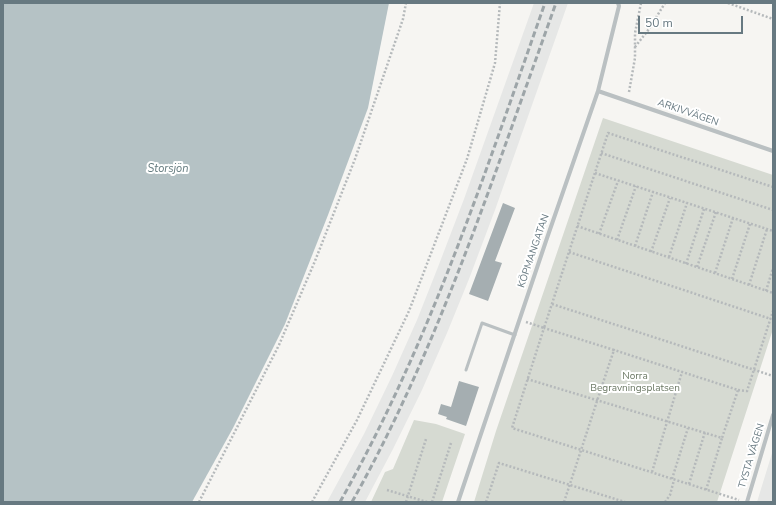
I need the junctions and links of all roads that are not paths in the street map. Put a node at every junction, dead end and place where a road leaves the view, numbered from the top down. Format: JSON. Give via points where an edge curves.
{"nodes":[{"id":1,"x":620,"y":4,"type":"edge"},
{"id":2,"x":598,"y":91,"type":"junction"},
{"id":3,"x":773,"y":151,"type":"edge"},
{"id":4,"x":515,"y":335,"type":"junction"},
{"id":5,"x":466,"y":370,"type":"dead end"},
{"id":6,"x":773,"y":415,"type":"edge"},
{"id":7,"x":458,"y":502,"type":"edge"},
{"id":8,"x":746,"y":502,"type":"edge"}],
"edges":[{"from":1,"to":2,"type":"street","name":"KÖPMANGATAN"},
{"from":2,"to":3,"type":"street","name":"ARKIVVÄGEN"},
{"from":2,"to":4,"type":"street","name":"KÖPMANGATAN"},
{"from":4,"to":5,"type":"lane","via":[[482,323]]},
{"from":4,"to":7,"type":"street","name":"KÖPMANGATAN"},
{"from":6,"to":8,"type":"street","name":"TYSTA VÄGEN"}]}
